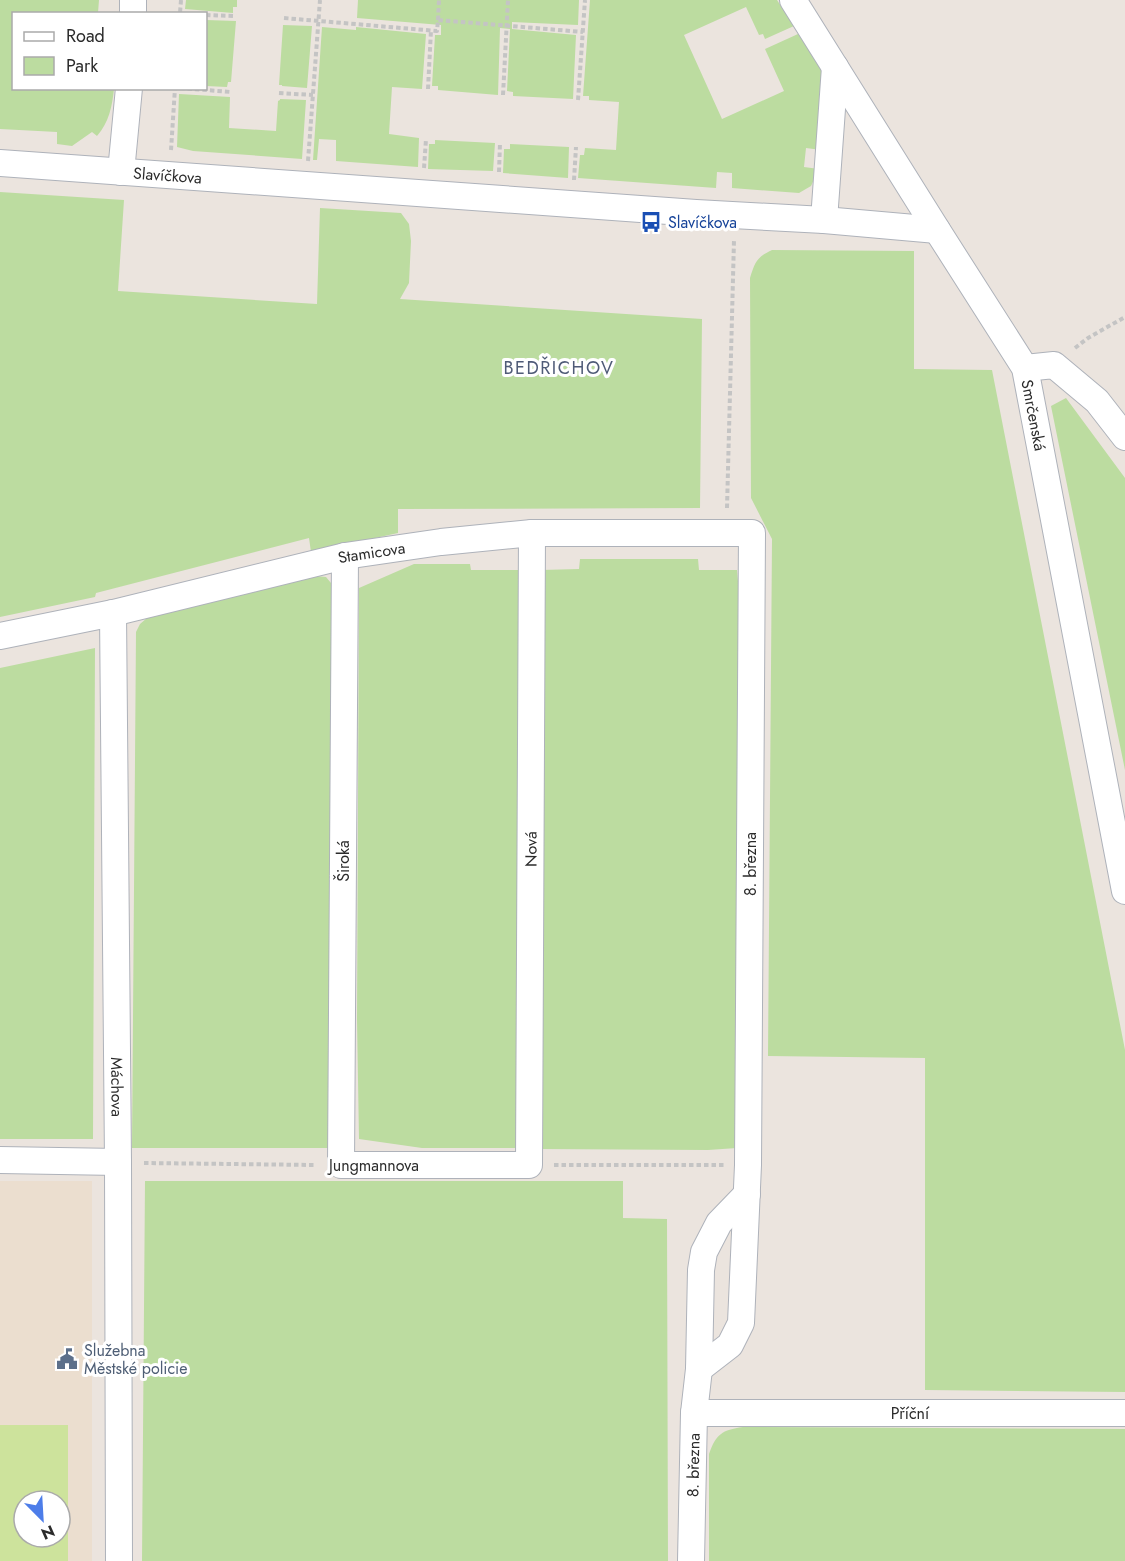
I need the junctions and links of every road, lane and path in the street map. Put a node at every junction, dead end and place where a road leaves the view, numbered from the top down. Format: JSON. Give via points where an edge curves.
{"nodes":[{"id":1,"x":320,"y":0,"type":"edge"},
{"id":2,"x":439,"y":0,"type":"edge"},
{"id":3,"x":508,"y":0,"type":"edge"},
{"id":4,"x":585,"y":0,"type":"edge"},
{"id":5,"x":793,"y":0,"type":"edge"},
{"id":6,"x":207,"y":15,"type":"edge"},
{"id":7,"x":236,"y":16,"type":"dead end"},
{"id":8,"x":284,"y":18,"type":"dead end"},
{"id":9,"x":438,"y":20,"type":"junction"},
{"id":10,"x":318,"y":21,"type":"junction"},
{"id":11,"x":506,"y":25,"type":"junction"},
{"id":12,"x":431,"y":30,"type":"junction"},
{"id":13,"x":583,"y":32,"type":"junction"},
{"id":14,"x":835,"y":67,"type":"junction"},
{"id":15,"x":129,"y":90,"type":"edge"},
{"id":16,"x":175,"y":90,"type":"edge"},
{"id":17,"x":206,"y":90,"type":"edge"},
{"id":18,"x":428,"y":90,"type":"dead end"},
{"id":19,"x":231,"y":92,"type":"dead end"},
{"id":20,"x":279,"y":93,"type":"dead end"},
{"id":21,"x":313,"y":95,"type":"junction"},
{"id":22,"x":503,"y":95,"type":"dead end"},
{"id":23,"x":578,"y":100,"type":"dead end"},
{"id":24,"x":426,"y":139,"type":"dead end"},
{"id":25,"x":500,"y":143,"type":"dead end"},
{"id":26,"x":576,"y":147,"type":"dead end"},
{"id":27,"x":0,"y":164,"type":"edge"},
{"id":28,"x":121,"y":172,"type":"junction"},
{"id":29,"x":423,"y":172,"type":"dead end"},
{"id":30,"x":170,"y":175,"type":"junction"},
{"id":31,"x":499,"y":178,"type":"dead end"},
{"id":32,"x":573,"y":183,"type":"dead end"},
{"id":33,"x":306,"y":185,"type":"junction"},
{"id":34,"x":735,"y":214,"type":"junction"},
{"id":35,"x":824,"y":220,"type":"junction"},
{"id":36,"x":937,"y":230,"type":"junction"},
{"id":37,"x":1125,"y":317,"type":"edge"},
{"id":38,"x":1054,"y":364,"type":"junction"},
{"id":39,"x":1025,"y":368,"type":"junction"},
{"id":40,"x":1125,"y":437,"type":"edge"},
{"id":41,"x":532,"y":533,"type":"junction"},
{"id":42,"x":739,"y":533,"type":"junction"},
{"id":43,"x":345,"y":556,"type":"junction"},
{"id":44,"x":113,"y":613,"type":"junction"},
{"id":45,"x":0,"y":636,"type":"edge"},
{"id":46,"x":1125,"y":891,"type":"edge"},
{"id":47,"x":0,"y":1160,"type":"edge"},
{"id":48,"x":118,"y":1162,"type":"junction"},
{"id":49,"x":341,"y":1165,"type":"junction"},
{"id":50,"x":748,"y":1165,"type":"junction"},
{"id":51,"x":529,"y":1166,"type":"junction"},
{"id":52,"x":747,"y":1194,"type":"junction"},
{"id":53,"x":699,"y":1369,"type":"junction"},
{"id":54,"x":694,"y":1413,"type":"junction"},
{"id":55,"x":1125,"y":1413,"type":"edge"},
{"id":56,"x":119,"y":1561,"type":"edge"},
{"id":57,"x":692,"y":1561,"type":"edge"}],
"edges":[{"from":1,"to":10,"type":"path"},
{"from":2,"to":9,"type":"path"},
{"from":3,"to":11,"type":"path"},
{"from":4,"to":13,"type":"path"},
{"from":5,"to":14,"type":"street","name":"Smrčenská"},
{"from":6,"to":7,"type":"path"},
{"from":8,"to":10,"type":"path"},
{"from":9,"to":11,"type":"path"},
{"from":9,"to":12,"type":"path","via":[[437,30]]},
{"from":10,"to":12,"type":"path"},
{"from":10,"to":21,"type":"path"},
{"from":11,"to":13,"type":"path"},
{"from":11,"to":22,"type":"path"},
{"from":12,"to":18,"type":"path"},
{"from":13,"to":23,"type":"path"},
{"from":14,"to":35,"type":"street"},
{"from":14,"to":36,"type":"street","name":"Smrčenská"},
{"from":15,"to":28,"type":"street","name":"Slavíčkova"},
{"from":16,"to":30,"type":"path"},
{"from":17,"to":19,"type":"path"},
{"from":20,"to":21,"type":"path"},
{"from":21,"to":33,"type":"path"},
{"from":24,"to":29,"type":"path"},
{"from":25,"to":31,"type":"path"},
{"from":26,"to":32,"type":"path"},
{"from":27,"to":28,"type":"street","name":"Slavíčkova"},
{"from":28,"to":30,"type":"street","name":"Slavíčkova"},
{"from":30,"to":33,"type":"street","name":"Slavíčkova"},
{"from":33,"to":34,"type":"street","name":"Slavíčkova"},
{"from":34,"to":35,"type":"street","name":"Slavíčkova"},
{"from":34,"to":42,"type":"path"},
{"from":35,"to":36,"type":"street","name":"Slavíčkova"},
{"from":36,"to":39,"type":"street","name":"Smrčenská"},
{"from":37,"to":38,"type":"path"},
{"from":38,"to":39,"type":"street"},
{"from":38,"to":40,"type":"street","via":[[1097,401]]},
{"from":39,"to":46,"type":"street","name":"Smrčenská"},
{"from":41,"to":42,"type":"street","name":"Stamicova"},
{"from":41,"to":43,"type":"street","name":"Stamicova"},
{"from":41,"to":51,"type":"street","name":"Nová"},
{"from":42,"to":50,"type":"street","name":"8. března"},
{"from":43,"to":44,"type":"street","name":"Stamicova"},
{"from":43,"to":49,"type":"street","name":"Široká"},
{"from":44,"to":45,"type":"street","name":"Stamicova"},
{"from":44,"to":48,"type":"street","name":"Máchova"},
{"from":47,"to":48,"type":"street"},
{"from":48,"to":49,"type":"path","name":"Jungmannova"},
{"from":48,"to":56,"type":"street","name":"Máchova"},
{"from":49,"to":51,"type":"street","name":"Jungmannova"},
{"from":50,"to":51,"type":"path"},
{"from":50,"to":52,"type":"street","name":"8. března"},
{"from":52,"to":53,"type":"street","name":"8. března","via":[[720,1223],[704,1252]]},
{"from":52,"to":53,"type":"street","name":"8. března","via":[[741,1323],[730,1345]]},
{"from":53,"to":54,"type":"street","name":"8. března"},
{"from":54,"to":55,"type":"street","name":"Příční"},
{"from":54,"to":57,"type":"street","name":"8. března"}]}
